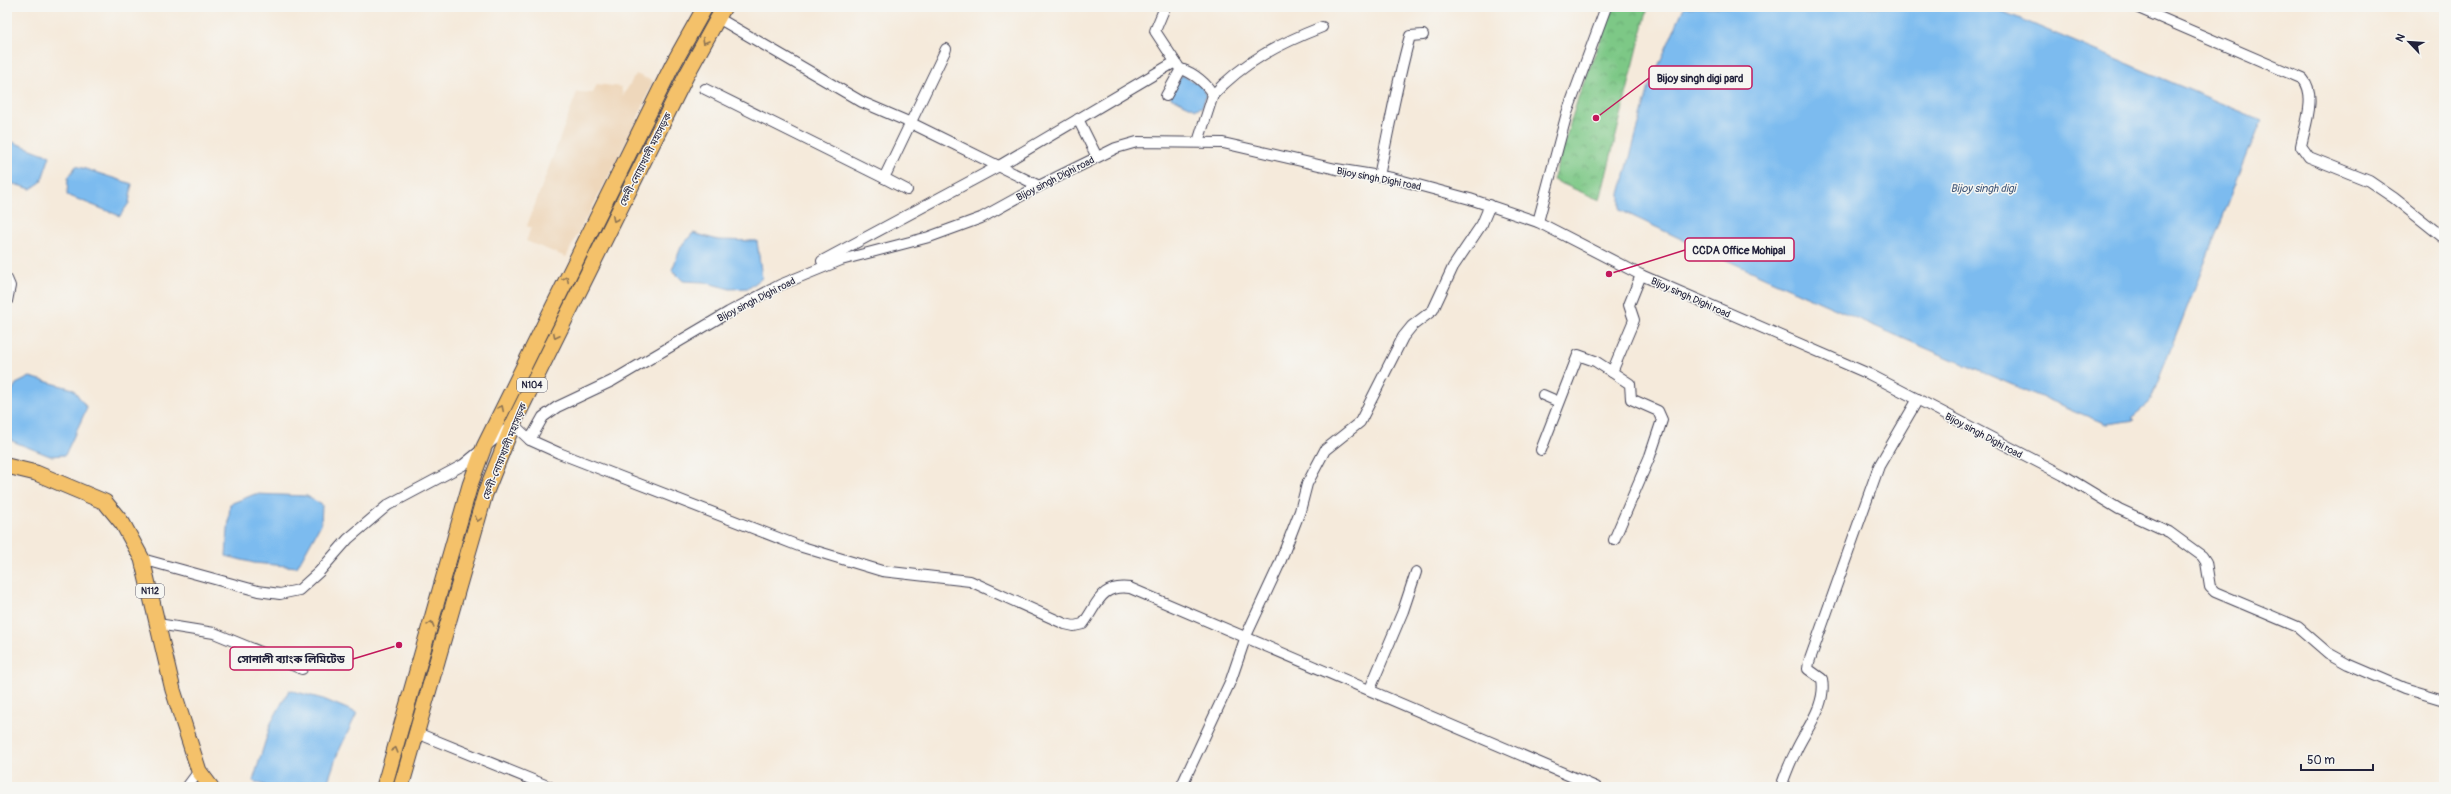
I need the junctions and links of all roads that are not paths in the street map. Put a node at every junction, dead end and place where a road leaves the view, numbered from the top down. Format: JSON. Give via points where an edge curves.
{"nodes":[{"id":1,"x":704,"y":7,"type":"edge"},
{"id":2,"x":1165,"y":7,"type":"edge"},
{"id":3,"x":1606,"y":7,"type":"edge"},
{"id":4,"x":2136,"y":7,"type":"edge"},
{"id":5,"x":721,"y":13,"type":"edge"},
{"id":6,"x":1322,"y":27,"type":"dead end"},
{"id":7,"x":1423,"y":35,"type":"dead end"},
{"id":8,"x":946,"y":49,"type":"dead end"},
{"id":9,"x":1178,"y":66,"type":"junction"},
{"id":10,"x":705,"y":89,"type":"dead end"},
{"id":11,"x":1213,"y":95,"type":"junction"},
{"id":12,"x":1166,"y":96,"type":"dead end"},
{"id":13,"x":1078,"y":119,"type":"junction"},
{"id":14,"x":911,"y":123,"type":"junction"},
{"id":15,"x":1198,"y":142,"type":"junction"},
{"id":16,"x":1097,"y":157,"type":"junction"},
{"id":17,"x":998,"y":166,"type":"junction"},
{"id":18,"x":1379,"y":176,"type":"junction"},
{"id":19,"x":884,"y":178,"type":"junction"},
{"id":20,"x":1039,"y":186,"type":"junction"},
{"id":21,"x":907,"y":190,"type":"dead end"},
{"id":22,"x":1490,"y":205,"type":"junction"},
{"id":23,"x":1538,"y":222,"type":"junction"},
{"id":24,"x":2444,"y":238,"type":"edge"},
{"id":25,"x":808,"y":267,"type":"dead end"},
{"id":26,"x":1641,"y":275,"type":"junction"},
{"id":27,"x":7,"y":279,"type":"edge"},
{"id":28,"x":7,"y":301,"type":"edge"},
{"id":29,"x":1612,"y":372,"type":"junction"},
{"id":30,"x":1543,"y":395,"type":"dead end"},
{"id":31,"x":1918,"y":399,"type":"junction"},
{"id":32,"x":1559,"y":402,"type":"junction"},
{"id":33,"x":513,"y":424,"type":"junction"},
{"id":34,"x":530,"y":440,"type":"junction"},
{"id":35,"x":484,"y":447,"type":"junction"},
{"id":36,"x":1541,"y":450,"type":"dead end"},
{"id":37,"x":7,"y":466,"type":"edge"},
{"id":38,"x":1614,"y":540,"type":"dead end"},
{"id":39,"x":142,"y":559,"type":"junction"},
{"id":40,"x":1416,"y":572,"type":"dead end"},
{"id":41,"x":158,"y":624,"type":"junction"},
{"id":42,"x":1246,"y":636,"type":"junction"},
{"id":43,"x":302,"y":669,"type":"dead end"},
{"id":44,"x":1370,"y":689,"type":"junction"},
{"id":45,"x":2444,"y":700,"type":"edge"},
{"id":46,"x":417,"y":733,"type":"junction"},
{"id":47,"x":199,"y":771,"type":"junction"},
{"id":48,"x":187,"y":787,"type":"edge"},
{"id":49,"x":211,"y":787,"type":"edge"},
{"id":50,"x":384,"y":787,"type":"edge"},
{"id":51,"x":401,"y":787,"type":"edge"},
{"id":52,"x":550,"y":787,"type":"edge"},
{"id":53,"x":1181,"y":787,"type":"edge"},
{"id":54,"x":1596,"y":787,"type":"edge"},
{"id":55,"x":1781,"y":787,"type":"edge"}],
"edges":[{"from":35,"to":1,"type":"highway","name":"ফেনী-নোয়াখালী মহাসড়ক","number":"N104","one_way":true},
{"from":2,"to":9,"type":"street","via":[[1155,31]]},
{"from":3,"to":23,"type":"street","via":[[1567,113]]},
{"from":4,"to":24,"type":"street","via":[[2303,78],[2309,86],[2310,94],[2301,146],[2309,157],[2369,181]]},
{"from":5,"to":14,"type":"street","via":[[862,102]]},
{"from":5,"to":33,"type":"highway","name":"ফেনী-নোয়াখালী মহাসড়ক","number":"N104","one_way":true,"via":[[686,76]]},
{"from":6,"to":11,"type":"street","via":[[1248,63]]},
{"from":7,"to":18,"type":"street","via":[[1410,36],[1402,77],[1395,94]]},
{"from":8,"to":14,"type":"street"},
{"from":9,"to":11,"type":"street","via":[[1208,86]]},
{"from":9,"to":12,"type":"street"},
{"from":9,"to":13,"type":"street"},
{"from":10,"to":19,"type":"street"},
{"from":11,"to":15,"type":"street"},
{"from":13,"to":16,"type":"street"},
{"from":13,"to":17,"type":"street"},
{"from":14,"to":17,"type":"street"},
{"from":14,"to":19,"type":"street"},
{"from":15,"to":16,"type":"street","name":"Bijoy singh Dighi road","via":[[1137,142]]},
{"from":15,"to":18,"type":"street","name":"Bijoy singh Dighi road","via":[[1223,143],[1336,169]]},
{"from":16,"to":20,"type":"street","name":"Bijoy singh Dighi road"},
{"from":17,"to":20,"type":"street"},
{"from":17,"to":25,"type":"street"},
{"from":18,"to":22,"type":"street","name":"Bijoy singh Dighi road"},
{"from":19,"to":21,"type":"street"},
{"from":20,"to":34,"type":"street","name":"Bijoy singh Dighi road","via":[[981,218],[929,237],[841,260],[780,285],[612,381],[557,407],[543,417]]},
{"from":22,"to":23,"type":"street","name":"Bijoy singh Dighi road"},
{"from":22,"to":42,"type":"street","via":[[1482,224],[1453,267],[1434,310],[1412,326],[1403,337],[1360,422],[1324,450],[1306,484],[1300,510],[1279,565]]},
{"from":23,"to":26,"type":"street","name":"Bijoy singh Dighi road"},
{"from":26,"to":29,"type":"street","via":[[1629,305],[1634,320]]},
{"from":26,"to":31,"type":"street","name":"Bijoy singh Dighi road","via":[[1868,374]]},
{"from":27,"to":28,"type":"street","via":[[10,286]]},
{"from":29,"to":32,"type":"street","via":[[1595,361],[1578,355]]},
{"from":29,"to":38,"type":"street","via":[[1630,384],[1631,399],[1658,411],[1662,420],[1650,456]]},
{"from":30,"to":32,"type":"street"},
{"from":31,"to":45,"type":"street","name":"Bijoy singh Dighi road","via":[[2063,475],[2119,509],[2170,532],[2202,556],[2206,562],[2210,587],[2215,592],[2298,627],[2328,653],[2348,664],[2404,688]]},
{"from":31,"to":55,"type":"street","via":[[1879,466],[1809,662],[1808,669],[1822,679],[1823,686],[1813,721],[1795,752]]},
{"from":32,"to":36,"type":"street"},
{"from":33,"to":34,"type":"street"},
{"from":33,"to":35,"type":"street"},
{"from":33,"to":46,"type":"highway","name":"ফেনী-নোয়াখালী মহাসড়ক","number":"N104","one_way":true,"via":[[485,494]]},
{"from":34,"to":42,"type":"street","via":[[799,546],[882,571],[970,581],[1065,624],[1083,624],[1103,594],[1116,586],[1130,588]]},
{"from":35,"to":39,"type":"street","via":[[463,465],[388,505],[348,540],[299,590],[280,594],[258,591]]},
{"from":50,"to":35,"type":"highway","name":"ফেনী-নোয়াখালী মহাসড়ক","number":"N104","one_way":true,"via":[[470,485]]},
{"from":37,"to":39,"type":"highway","number":"N112","via":[[36,473],[105,502],[123,524]]},
{"from":39,"to":41,"type":"highway","number":"N112"},
{"from":40,"to":44,"type":"street","via":[[1403,611]]},
{"from":41,"to":43,"type":"street","via":[[214,633]]},
{"from":41,"to":47,"type":"highway","number":"N112","via":[[173,690]]},
{"from":42,"to":44,"type":"street"},
{"from":42,"to":53,"type":"street","via":[[1231,680]]},
{"from":44,"to":54,"type":"street"},
{"from":46,"to":51,"type":"highway","name":"ফেনী-নোয়াখালী মহাসড়ক","number":"N104"},
{"from":46,"to":52,"type":"street"},
{"from":47,"to":48,"type":"street"},
{"from":47,"to":49,"type":"highway","number":"N112"}]}
